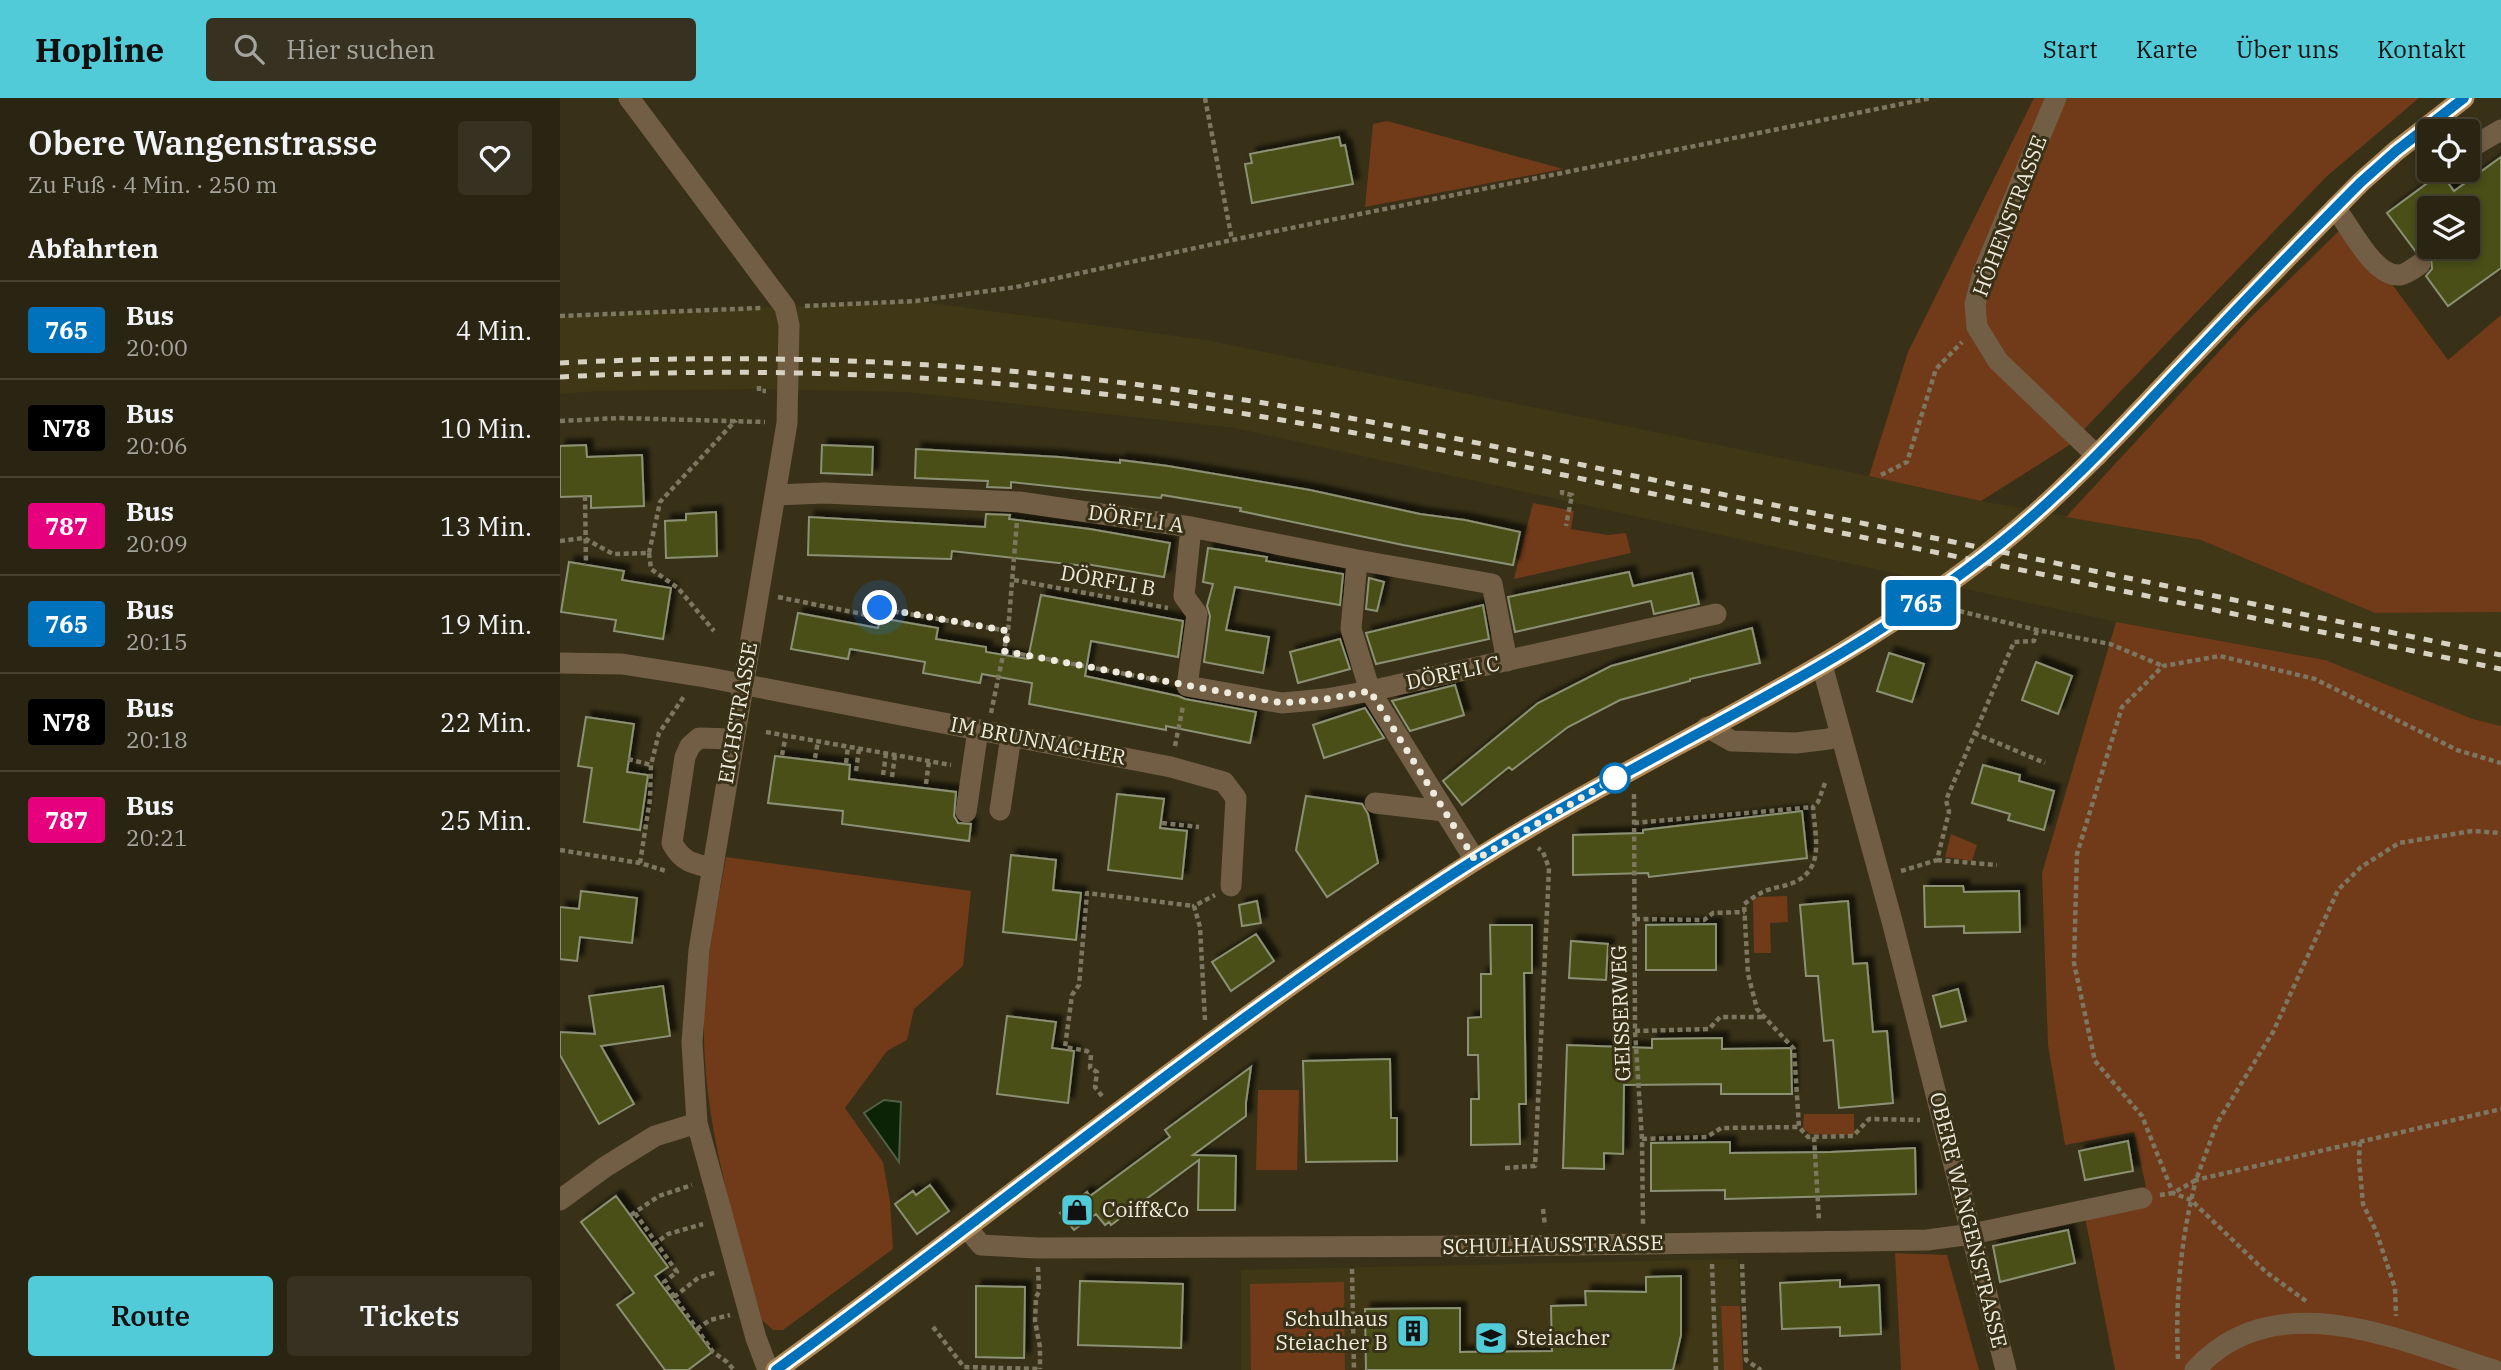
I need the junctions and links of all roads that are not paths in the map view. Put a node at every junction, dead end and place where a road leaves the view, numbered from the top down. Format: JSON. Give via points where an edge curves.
{"nodes":[{"id":1,"x":629,"y":98,"type":"edge"},
{"id":2,"x":2056,"y":98,"type":"edge"},
{"id":3,"x":2464,"y":98,"type":"edge"},
{"id":4,"x":2447,"y":111,"type":"junction"},
{"id":5,"x":2453,"y":119,"type":"edge"},
{"id":6,"x":2501,"y":130,"type":"edge"},
{"id":7,"x":2480,"y":142,"type":"edge"},
{"id":8,"x":2335,"y":208,"type":"junction"},
{"id":9,"x":2420,"y":264,"type":"dead end"},
{"id":10,"x":2097,"y":456,"type":"junction"},
{"id":11,"x":775,"y":495,"type":"junction"},
{"id":12,"x":1191,"y":527,"type":"junction"},
{"id":13,"x":1357,"y":560,"type":"junction"},
{"id":14,"x":1716,"y":614,"type":"dead end"},
{"id":15,"x":1507,"y":661,"type":"junction"},
{"id":16,"x":560,"y":663,"type":"edge"},
{"id":17,"x":1822,"y":665,"type":"junction"},
{"id":18,"x":743,"y":685,"type":"junction"},
{"id":19,"x":1370,"y":691,"type":"junction"},
{"id":20,"x":984,"y":725,"type":"junction"},
{"id":21,"x":1707,"y":727,"type":"junction"},
{"id":22,"x":1841,"y":734,"type":"junction"},
{"id":23,"x":1011,"y":736,"type":"junction"},
{"id":24,"x":733,"y":739,"type":"junction"},
{"id":25,"x":1375,"y":803,"type":"dead end"},
{"id":26,"x":1000,"y":810,"type":"dead end"},
{"id":27,"x":1444,"y":811,"type":"junction"},
{"id":28,"x":966,"y":812,"type":"dead end"},
{"id":29,"x":1475,"y":860,"type":"junction"},
{"id":30,"x":713,"y":868,"type":"junction"},
{"id":31,"x":1231,"y":886,"type":"road end"},
{"id":32,"x":697,"y":1123,"type":"junction"},
{"id":33,"x":2142,"y":1198,"type":"road end"},
{"id":34,"x":560,"y":1200,"type":"edge"},
{"id":35,"x":968,"y":1228,"type":"junction"},
{"id":36,"x":1972,"y":1234,"type":"junction"},
{"id":37,"x":768,"y":1370,"type":"edge"},
{"id":38,"x":776,"y":1370,"type":"edge"},
{"id":39,"x":2006,"y":1370,"type":"edge"},
{"id":40,"x":2195,"y":1370,"type":"edge"},
{"id":41,"x":2494,"y":1370,"type":"edge"}],
"edges":[{"from":1,"to":11,"type":"street","name":"EICHSTRASSE","via":[[785,307],[789,326],[787,423]]},
{"from":2,"to":10,"type":"street","name":"HÖHENSTRASSE","via":[[1983,273],[1975,304],[1977,327],[1998,361]]},
{"from":3,"to":4,"type":"main road"},
{"from":4,"to":5,"type":"street"},
{"from":4,"to":8,"type":"main road"},
{"from":6,"to":7,"type":"street"},
{"from":8,"to":9,"type":"street","via":[[2374,264],[2388,274],[2403,275]]},
{"from":8,"to":10,"type":"main road"},
{"from":10,"to":17,"type":"main road","via":[[2012,534],[1923,602]]},
{"from":11,"to":12,"type":"street","name":"DÖRFLI A","via":[[1019,502]]},
{"from":11,"to":18,"type":"street","name":"EICHSTRASSE"},
{"from":12,"to":13,"type":"street","name":"DÖRFLI A"},
{"from":12,"to":19,"type":"street","name":"DÖRFLI C","via":[[1184,596],[1197,614],[1187,686],[1282,703]]},
{"from":13,"to":15,"type":"street","name":"DÖRFLI A","via":[[1492,584]]},
{"from":13,"to":19,"type":"street","via":[[1351,629]]},
{"from":14,"to":15,"type":"street","name":"DÖRFLI C"},
{"from":15,"to":19,"type":"street","name":"DÖRFLI C"},
{"from":16,"to":18,"type":"street","name":"IM BRUNNACHER","via":[[622,664]]},
{"from":17,"to":21,"type":"main road"},
{"from":17,"to":22,"type":"street","name":"OBERE WANGENSTRASSE"},
{"from":18,"to":20,"type":"street","name":"IM BRUNNACHER"},
{"from":18,"to":24,"type":"street","name":"EICHSTRASSE"},
{"from":19,"to":27,"type":"street"},
{"from":20,"to":23,"type":"street","name":"IM BRUNNACHER"},
{"from":20,"to":28,"type":"street"},
{"from":21,"to":22,"type":"street","via":[[1732,741],[1796,743]]},
{"from":21,"to":29,"type":"main road"},
{"from":22,"to":36,"type":"street","name":"OBERE WANGENSTRASSE","via":[[1868,809]]},
{"from":23,"to":26,"type":"street"},
{"from":23,"to":31,"type":"street","name":"IM BRUNNACHER","via":[[1224,782],[1236,798]]},
{"from":24,"to":30,"type":"street","name":"EICHSTRASSE"},
{"from":24,"to":30,"type":"street","via":[[699,738],[690,746],[672,843],[678,855]]},
{"from":25,"to":27,"type":"street"},
{"from":27,"to":29,"type":"street"},
{"from":29,"to":35,"type":"main road","via":[[1368,930],[1125,1106]]},
{"from":30,"to":32,"type":"street","name":"EICHSTRASSE","via":[[694,997]]},
{"from":32,"to":34,"type":"street","via":[[655,1136]]},
{"from":32,"to":37,"type":"street","name":"EICHSTRASSE"},
{"from":33,"to":36,"type":"street","name":"SCHULHAUSSTRASSE"},
{"from":35,"to":36,"type":"street","name":"SCHULHAUSSTRASSE","via":[[981,1245],[1037,1248],[1927,1240]]},
{"from":35,"to":38,"type":"main road"},
{"from":36,"to":39,"type":"street","name":"OBERE WANGENSTRASSE"},
{"from":40,"to":41,"type":"street","via":[[2234,1337],[2307,1322],[2352,1326]]}]}
